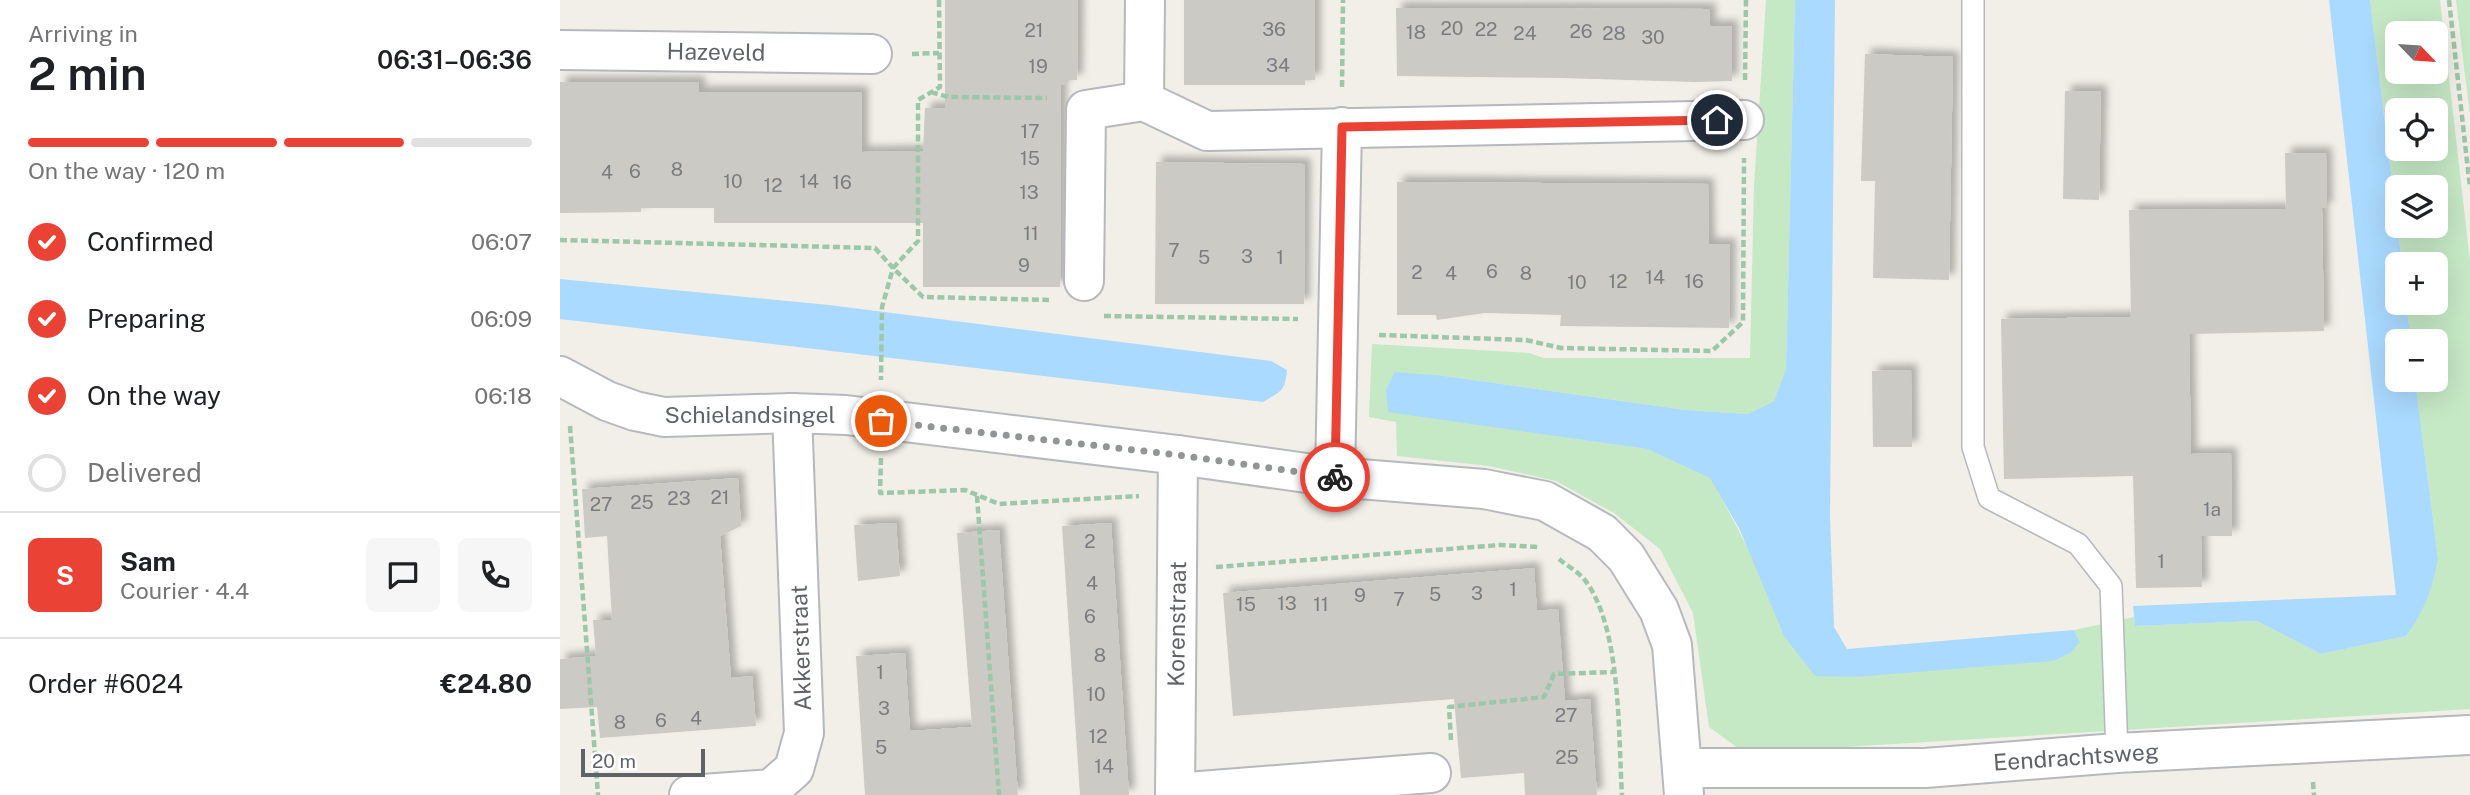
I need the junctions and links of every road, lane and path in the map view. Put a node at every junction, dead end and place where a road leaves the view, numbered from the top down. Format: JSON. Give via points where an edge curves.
{"nodes":[{"id":1,"x":939,"y":0,"type":"edge"},
{"id":2,"x":1145,"y":0,"type":"edge"},
{"id":3,"x":1343,"y":0,"type":"edge"},
{"id":4,"x":1746,"y":0,"type":"edge"},
{"id":5,"x":1973,"y":0,"type":"edge"},
{"id":6,"x":2449,"y":0,"type":"edge"},
{"id":7,"x":560,"y":50,"type":"edge"},
{"id":8,"x":872,"y":54,"type":"dead end"},
{"id":9,"x":931,"y":92,"type":"junction"},
{"id":10,"x":1144,"y":101,"type":"junction"},
{"id":11,"x":1086,"y":110,"type":"junction"},
{"id":12,"x":1744,"y":120,"type":"junction"},
{"id":13,"x":1342,"y":127,"type":"junction"},
{"id":14,"x":2470,"y":188,"type":"edge"},
{"id":15,"x":560,"y":240,"type":"edge"},
{"id":16,"x":893,"y":268,"type":"junction"},
{"id":17,"x":1076,"y":291,"type":"junction"},
{"id":18,"x":1338,"y":334,"type":"junction"},
{"id":19,"x":881,"y":361,"type":"dead end"},
{"id":20,"x":574,"y":383,"type":"edge"},
{"id":21,"x":792,"y":414,"type":"junction"},
{"id":22,"x":1178,"y":455,"type":"junction"},
{"id":23,"x":1335,"y":477,"type":"junction"},
{"id":24,"x":977,"y":496,"type":"dead end"},
{"id":25,"x":1542,"y":548,"type":"dead end"},
{"id":26,"x":1553,"y":554,"type":"dead end"},
{"id":27,"x":1177,"y":570,"type":"junction"},
{"id":28,"x":1614,"y":673,"type":"junction"},
{"id":29,"x":2470,"y":735,"type":"edge"},
{"id":30,"x":2117,"y":753,"type":"junction"},
{"id":31,"x":1441,"y":762,"type":"joint"},
{"id":32,"x":1683,"y":781,"type":"edge"},
{"id":33,"x":1926,"y":781,"type":"edge"},
{"id":34,"x":1175,"y":794,"type":"edge"},
{"id":35,"x":598,"y":795,"type":"edge"},
{"id":36,"x":689,"y":795,"type":"edge"},
{"id":37,"x":999,"y":795,"type":"edge"},
{"id":38,"x":1622,"y":795,"type":"edge"}],
"edges":[{"from":1,"to":9,"type":"path","via":[[940,87]]},
{"from":2,"to":10,"type":"street"},
{"from":3,"to":13,"type":"path"},
{"from":4,"to":12,"type":"path"},
{"from":5,"to":30,"type":"lane","via":[[1973,447],[1989,498],[2078,544],[2111,586]]},
{"from":6,"to":14,"type":"path"},
{"from":7,"to":8,"type":"street","name":"Hazeveld"},
{"from":9,"to":11,"type":"path","via":[[948,97],[1073,99]]},
{"from":9,"to":16,"type":"path","via":[[918,100],[918,241]]},
{"from":10,"to":11,"type":"street"},
{"from":10,"to":13,"type":"street","via":[[1207,131]]},
{"from":11,"to":17,"type":"street"},
{"from":12,"to":13,"type":"street"},
{"from":12,"to":18,"type":"path","via":[[1743,322],[1712,351],[1561,348],[1527,340]]},
{"from":13,"to":18,"type":"street"},
{"from":15,"to":16,"type":"path","via":[[875,248]]},
{"from":16,"to":17,"type":"path","via":[[923,297]]},
{"from":16,"to":19,"type":"path","via":[[882,307]]},
{"from":17,"to":18,"type":"path","via":[[1092,316],[1317,320]]},
{"from":18,"to":23,"type":"street"},
{"from":20,"to":21,"type":"street","name":"Schielandsingel","via":[[607,401],[664,418]]},
{"from":20,"to":35,"type":"path","via":[[570,425]]},
{"from":21,"to":22,"type":"street","name":"Schielandsingel","via":[[846,415]]},
{"from":21,"to":36,"type":"street","name":"Akkerstraat","via":[[804,733],[794,769],[772,789]]},
{"from":22,"to":23,"type":"street","name":"Schielandsingel"},
{"from":22,"to":27,"type":"street","name":"Korenstraat"},
{"from":23,"to":32,"type":"street","name":"Schielandsingel","via":[[1484,489],[1545,501],[1602,533],[1642,580],[1672,645]]},
{"from":24,"to":37,"type":"path"},
{"from":25,"to":27,"type":"path","via":[[1500,545]]},
{"from":26,"to":28,"type":"path","via":[[1583,579],[1601,609]]},
{"from":27,"to":34,"type":"street","name":"Korenstraat"},
{"from":28,"to":31,"type":"path","via":[[1554,674],[1544,698],[1449,707]]},
{"from":28,"to":38,"type":"path"},
{"from":29,"to":30,"type":"street","name":"Eendrachtsweg"},
{"from":30,"to":33,"type":"street","name":"Eendrachtsweg"},
{"from":31,"to":34,"type":"street","name":"Korenstraat"},
{"from":32,"to":33,"type":"street","name":"Eendrachtsweg"}]}
